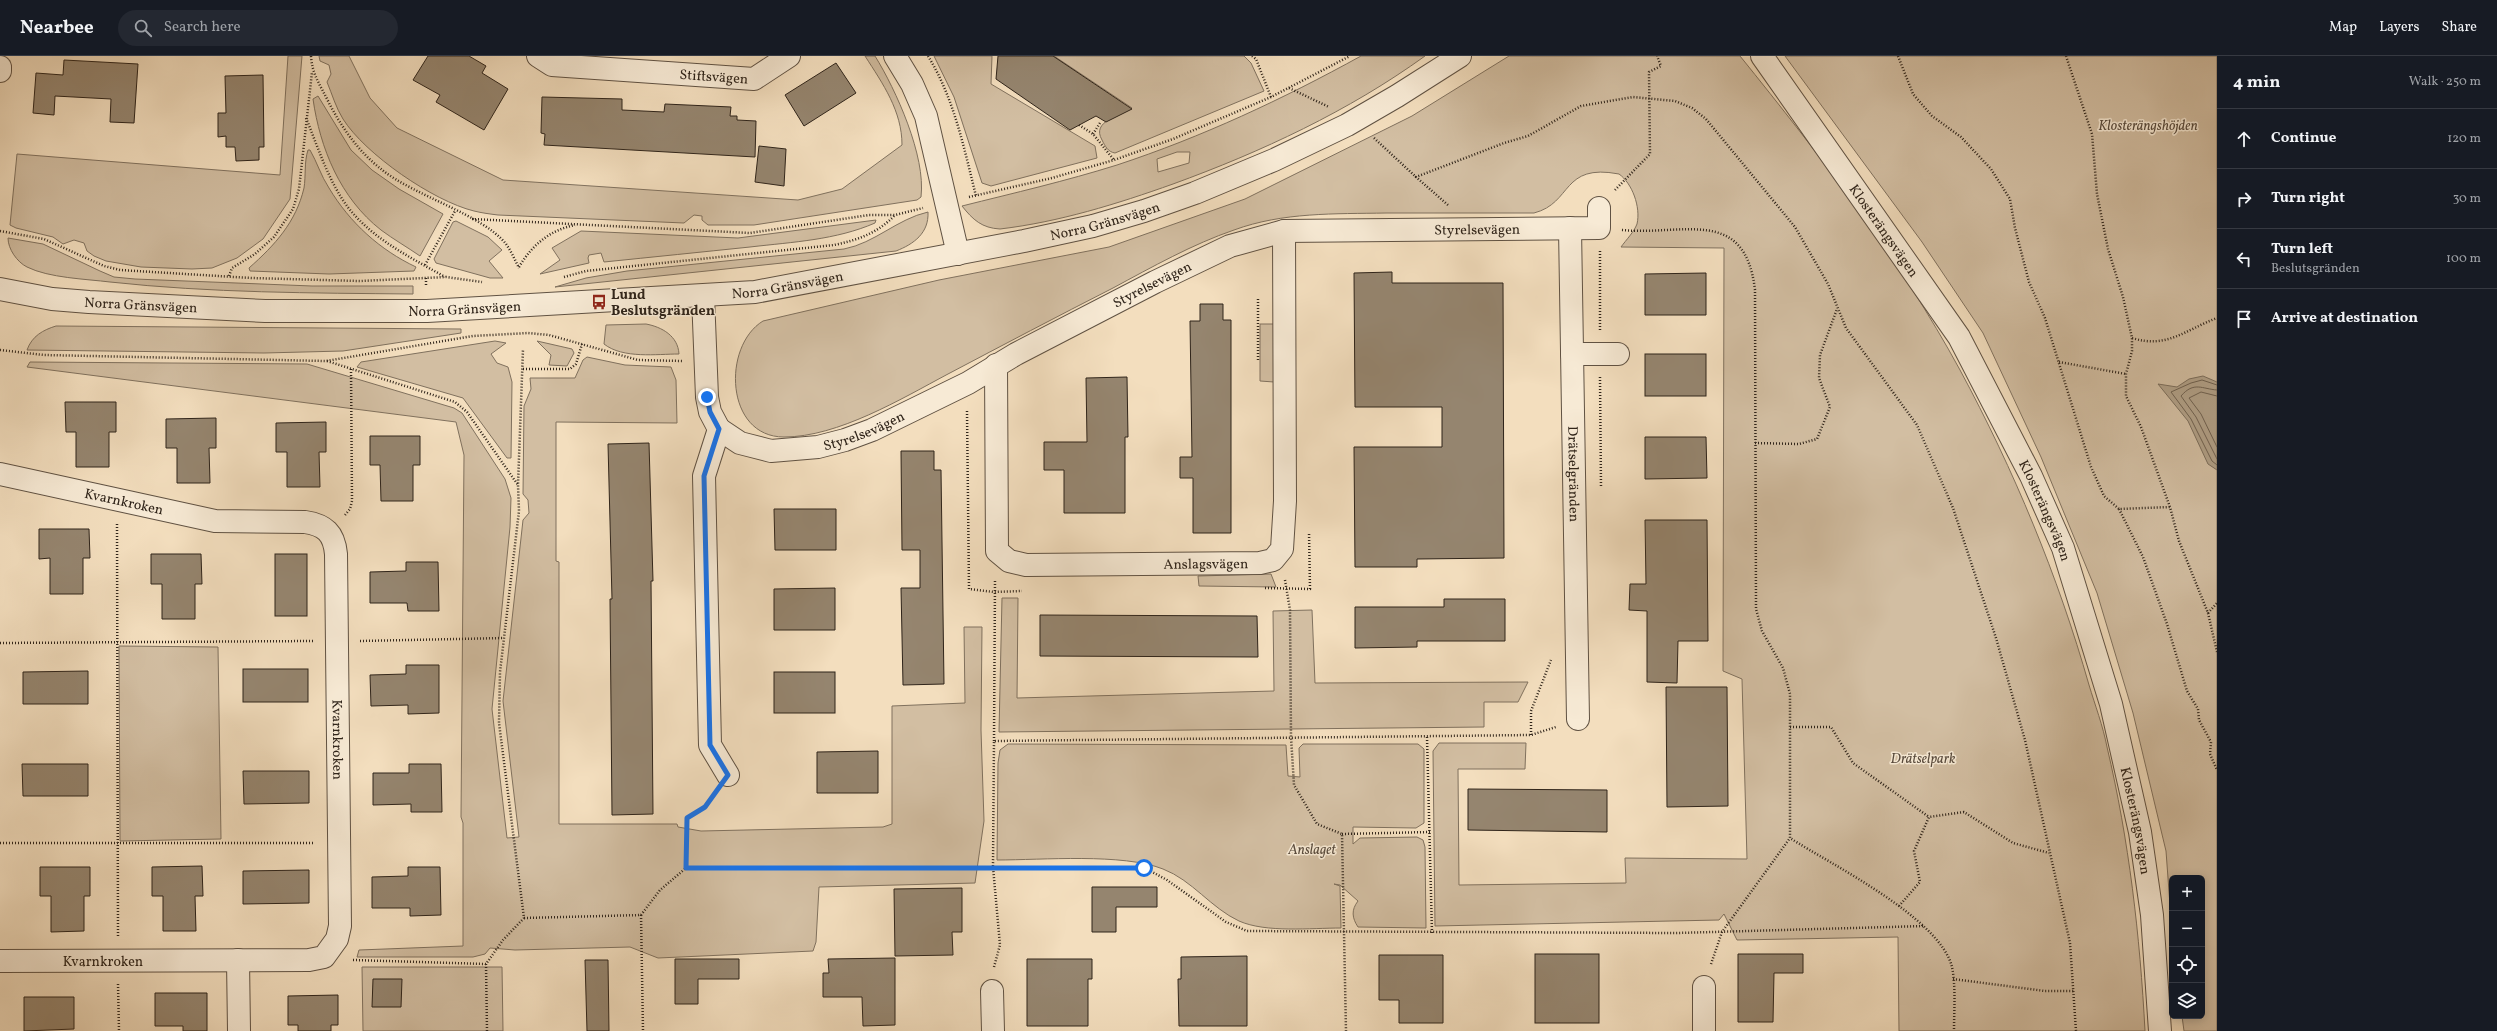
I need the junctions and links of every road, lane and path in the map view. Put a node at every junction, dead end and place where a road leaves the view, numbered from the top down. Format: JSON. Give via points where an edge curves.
{"nodes":[{"id":1,"x":311,"y":56,"type":"edge"},
{"id":2,"x":538,"y":56,"type":"edge"},
{"id":3,"x":790,"y":56,"type":"edge"},
{"id":4,"x":895,"y":56,"type":"edge"},
{"id":5,"x":928,"y":56,"type":"edge"},
{"id":6,"x":1252,"y":56,"type":"edge"},
{"id":7,"x":1350,"y":56,"type":"edge"},
{"id":8,"x":1460,"y":56,"type":"edge"},
{"id":9,"x":1657,"y":56,"type":"edge"},
{"id":10,"x":1762,"y":56,"type":"edge"},
{"id":11,"x":1898,"y":56,"type":"edge"},
{"id":12,"x":2066,"y":56,"type":"edge"},
{"id":13,"x":1256,"y":58,"type":"edge"},
{"id":14,"x":0,"y":67,"type":"edge"},
{"id":15,"x":0,"y":71,"type":"edge"},
{"id":16,"x":312,"y":71,"type":"junction"},
{"id":17,"x":1289,"y":88,"type":"junction"},
{"id":18,"x":1271,"y":97,"type":"junction"},
{"id":19,"x":1649,"y":98,"type":"junction"},
{"id":20,"x":306,"y":117,"type":"junction"},
{"id":21,"x":1355,"y":120,"type":"junction"},
{"id":22,"x":1100,"y":123,"type":"dead end"},
{"id":23,"x":1079,"y":125,"type":"dead end"},
{"id":24,"x":1093,"y":134,"type":"junction"},
{"id":25,"x":1114,"y":160,"type":"junction"},
{"id":26,"x":1416,"y":177,"type":"junction"},
{"id":27,"x":926,"y":207,"type":"dead end"},
{"id":28,"x":455,"y":211,"type":"junction"},
{"id":29,"x":895,"y":215,"type":"junction"},
{"id":30,"x":1599,"y":218,"type":"junction"},
{"id":31,"x":472,"y":219,"type":"junction"},
{"id":32,"x":580,"y":224,"type":"junction"},
{"id":33,"x":1465,"y":228,"type":"junction"},
{"id":34,"x":1570,"y":228,"type":"junction"},
{"id":35,"x":0,"y":231,"type":"edge"},
{"id":36,"x":1284,"y":231,"type":"junction"},
{"id":37,"x":958,"y":254,"type":"junction"},
{"id":38,"x":425,"y":265,"type":"junction"},
{"id":39,"x":229,"y":276,"type":"junction"},
{"id":40,"x":446,"y":277,"type":"junction"},
{"id":41,"x":561,"y":278,"type":"dead end"},
{"id":42,"x":487,"y":282,"type":"dead end"},
{"id":43,"x":0,"y":289,"type":"edge"},
{"id":44,"x":703,"y":296,"type":"junction"},
{"id":45,"x":1837,"y":308,"type":"junction"},
{"id":46,"x":2217,"y":318,"type":"edge"},
{"id":47,"x":2132,"y":338,"type":"junction"},
{"id":48,"x":582,"y":344,"type":"junction"},
{"id":49,"x":523,"y":349,"type":"dead end"},
{"id":50,"x":0,"y":350,"type":"edge"},
{"id":51,"x":1572,"y":354,"type":"junction"},
{"id":52,"x":1618,"y":354,"type":"dead end"},
{"id":53,"x":326,"y":361,"type":"junction"},
{"id":54,"x":705,"y":361,"type":"junction"},
{"id":55,"x":2058,"y":362,"type":"junction"},
{"id":56,"x":996,"y":365,"type":"junction"},
{"id":57,"x":351,"y":368,"type":"junction"},
{"id":58,"x":523,"y":369,"type":"junction"},
{"id":59,"x":2126,"y":374,"type":"junction"},
{"id":60,"x":968,"y":383,"type":"junction"},
{"id":61,"x":719,"y":429,"type":"junction"},
{"id":62,"x":1756,"y":443,"type":"junction"},
{"id":63,"x":0,"y":474,"type":"edge"},
{"id":64,"x":518,"y":485,"type":"junction"},
{"id":65,"x":117,"y":499,"type":"junction"},
{"id":66,"x":2170,"y":508,"type":"junction"},
{"id":67,"x":2119,"y":509,"type":"junction"},
{"id":68,"x":1310,"y":526,"type":"dead end"},
{"id":69,"x":329,"y":531,"type":"junction"},
{"id":70,"x":1282,"y":549,"type":"junction"},
{"id":71,"x":997,"y":551,"type":"junction"},
{"id":72,"x":1264,"y":588,"type":"dead end"},
{"id":73,"x":1287,"y":589,"type":"junction"},
{"id":74,"x":1028,"y":591,"type":"dead end"},
{"id":75,"x":994,"y":592,"type":"junction"},
{"id":76,"x":2217,"y":603,"type":"edge"},
{"id":77,"x":2208,"y":613,"type":"junction"},
{"id":78,"x":504,"y":638,"type":"junction"},
{"id":79,"x":116,"y":640,"type":"junction"},
{"id":80,"x":337,"y":641,"type":"junction"},
{"id":81,"x":0,"y":643,"type":"edge"},
{"id":82,"x":2217,"y":652,"type":"edge"},
{"id":83,"x":1551,"y":653,"type":"dead end"},
{"id":84,"x":1578,"y":719,"type":"joint"},
{"id":85,"x":1790,"y":727,"type":"junction"},
{"id":86,"x":1531,"y":735,"type":"junction"},
{"id":87,"x":1291,"y":737,"type":"junction"},
{"id":88,"x":1427,"y":737,"type":"junction"},
{"id":89,"x":994,"y":741,"type":"junction"},
{"id":90,"x":2217,"y":770,"type":"edge"},
{"id":91,"x":728,"y":775,"type":"joint"},
{"id":92,"x":1930,"y":817,"type":"junction"},
{"id":93,"x":1430,"y":832,"type":"junction"},
{"id":94,"x":1342,"y":834,"type":"junction"},
{"id":95,"x":1790,"y":838,"type":"junction"},
{"id":96,"x":0,"y":843,"type":"edge"},
{"id":97,"x":117,"y":843,"type":"junction"},
{"id":98,"x":340,"y":843,"type":"junction"},
{"id":99,"x":2049,"y":853,"type":"junction"},
{"id":100,"x":993,"y":867,"type":"junction"},
{"id":101,"x":686,"y":868,"type":"junction"},
{"id":102,"x":1899,"y":906,"type":"junction"},
{"id":103,"x":641,"y":915,"type":"junction"},
{"id":104,"x":524,"y":918,"type":"junction"},
{"id":105,"x":1924,"y":926,"type":"junction"},
{"id":106,"x":1344,"y":932,"type":"junction"},
{"id":107,"x":1432,"y":932,"type":"junction"},
{"id":108,"x":1722,"y":932,"type":"junction"},
{"id":109,"x":331,"y":950,"type":"junction"},
{"id":110,"x":238,"y":960,"type":"junction"},
{"id":111,"x":0,"y":961,"type":"edge"},
{"id":112,"x":118,"y":961,"type":"junction"},
{"id":113,"x":486,"y":964,"type":"junction"},
{"id":114,"x":1953,"y":979,"type":"junction"},
{"id":115,"x":1704,"y":987,"type":"joint"},
{"id":116,"x":992,"y":992,"type":"joint"},
{"id":117,"x":2075,"y":992,"type":"junction"},
{"id":118,"x":119,"y":1031,"type":"edge"},
{"id":119,"x":239,"y":1031,"type":"edge"},
{"id":120,"x":487,"y":1031,"type":"edge"},
{"id":121,"x":643,"y":1031,"type":"edge"},
{"id":122,"x":993,"y":1031,"type":"edge"},
{"id":123,"x":1346,"y":1031,"type":"edge"},
{"id":124,"x":1704,"y":1031,"type":"edge"},
{"id":125,"x":1954,"y":1031,"type":"edge"},
{"id":126,"x":2076,"y":1031,"type":"edge"},
{"id":127,"x":2160,"y":1031,"type":"edge"}],
"edges":[{"from":1,"to":16,"type":"path"},
{"from":2,"to":3,"type":"street","name":"Stiftsvägen","via":[[552,65],[754,78]]},
{"from":4,"to":37,"type":"street","via":[[912,84],[926,116]]},
{"from":5,"to":25,"type":"path","via":[[948,95],[964,143],[976,196]]},
{"from":6,"to":13,"type":"path"},
{"from":7,"to":17,"type":"path"},
{"from":8,"to":21,"type":"street","name":"Norra Gränsvägen"},
{"from":9,"to":19,"type":"path","via":[[1661,66],[1649,72]]},
{"from":10,"to":127,"type":"street","name":"Klosterängsvägen","via":[[1959,337],[2031,476],[2063,548],[2111,704],[2140,832],[2152,915]]},
{"from":11,"to":55,"type":"path","via":[[1913,94],[1932,116],[1961,137],[1991,169],[2010,199],[2029,282],[2045,318]]},
{"from":12,"to":47,"type":"path","via":[[2092,134],[2097,194],[2108,249]]},
{"from":13,"to":18,"type":"path"},
{"from":14,"to":15,"type":"street"},
{"from":16,"to":20,"type":"path"},
{"from":16,"to":28,"type":"path","via":[[335,115],[362,152],[392,176]]},
{"from":17,"to":18,"type":"path"},
{"from":17,"to":21,"type":"path"},
{"from":18,"to":25,"type":"path","via":[[1173,139]]},
{"from":19,"to":26,"type":"path","via":[[1633,97],[1582,106],[1528,136]]},
{"from":19,"to":30,"type":"path","via":[[1650,154]]},
{"from":19,"to":45,"type":"path","via":[[1675,101],[1692,108],[1706,119],[1795,227],[1828,284]]},
{"from":20,"to":38,"type":"path","via":[[333,181],[347,206],[385,241]]},
{"from":20,"to":39,"type":"path","via":[[299,189],[293,209],[274,238],[232,268]]},
{"from":21,"to":26,"type":"path"},
{"from":21,"to":37,"type":"street","name":"Norra Gränsvägen","via":[[1274,160],[1144,211],[1093,226]]},
{"from":22,"to":24,"type":"path"},
{"from":23,"to":24,"type":"path"},
{"from":24,"to":25,"type":"path"},
{"from":26,"to":33,"type":"path","via":[[1448,205]]},
{"from":27,"to":29,"type":"path"},
{"from":28,"to":31,"type":"path"},
{"from":28,"to":38,"type":"path"},
{"from":29,"to":32,"type":"path","via":[[869,216],[750,233]]},
{"from":29,"to":41,"type":"path","via":[[870,234],[855,241],[834,245],[586,272]]},
{"from":30,"to":34,"type":"street","name":"Styrelsevägen"},
{"from":30,"to":62,"type":"path","via":[[1640,231],[1715,231],[1739,243],[1751,262],[1756,290]]},
{"from":31,"to":32,"type":"path"},
{"from":31,"to":32,"type":"path","via":[[506,244],[519,268],[523,259],[549,233]]},
{"from":33,"to":34,"type":"street","name":"Styrelsevägen"},
{"from":33,"to":36,"type":"street","name":"Styrelsevägen"},
{"from":34,"to":51,"type":"street","name":"Drätselgränden"},
{"from":35,"to":39,"type":"path","via":[[44,239],[104,266],[120,270]]},
{"from":36,"to":56,"type":"street","name":"Styrelsevägen","via":[[1230,246]]},
{"from":36,"to":70,"type":"street","via":[[1285,501]]},
{"from":37,"to":44,"type":"street","name":"Norra Gränsvägen","via":[[763,291]]},
{"from":38,"to":40,"type":"path"},
{"from":39,"to":40,"type":"path","via":[[360,280]]},
{"from":40,"to":42,"type":"path"},
{"from":43,"to":44,"type":"street","name":"Norra Gränsvägen","via":[[52,299],[264,311],[427,311]]},
{"from":44,"to":54,"type":"street"},
{"from":45,"to":62,"type":"path","via":[[1820,355],[1819,378],[1830,407],[1818,439],[1799,444]]},
{"from":45,"to":99,"type":"path","via":[[1846,328],[1917,425],[1953,508],[1996,638],[2025,740]]},
{"from":46,"to":47,"type":"path","via":[[2197,325],[2175,339],[2147,343]]},
{"from":47,"to":59,"type":"path","via":[[2132,351]]},
{"from":48,"to":53,"type":"path","via":[[549,335],[528,333],[480,336]]},
{"from":48,"to":54,"type":"path","via":[[638,360]]},
{"from":48,"to":58,"type":"path","via":[[576,364],[570,369]]},
{"from":49,"to":58,"type":"path"},
{"from":50,"to":53,"type":"path","via":[[44,355]]},
{"from":51,"to":52,"type":"street"},
{"from":51,"to":84,"type":"street","name":"Drätselgränden"},
{"from":53,"to":57,"type":"path"},
{"from":54,"to":61,"type":"street","via":[[710,412]]},
{"from":55,"to":59,"type":"path"},
{"from":55,"to":67,"type":"path","via":[[2091,467],[2104,496]]},
{"from":56,"to":60,"type":"street","name":"Styrelsevägen"},
{"from":56,"to":71,"type":"street"},
{"from":57,"to":64,"type":"path","via":[[455,402],[467,412]]},
{"from":57,"to":69,"type":"path","via":[[352,501],[350,509]]},
{"from":58,"to":64,"type":"path"},
{"from":59,"to":66,"type":"path","via":[[2126,396],[2141,427]]},
{"from":60,"to":61,"type":"street","name":"Styrelsevägen","via":[[872,430],[818,447],[771,452],[740,443]]},
{"from":60,"to":75,"type":"path","via":[[969,589]]},
{"from":61,"to":91,"type":"street","via":[[704,476],[710,745]]},
{"from":62,"to":85,"type":"path","via":[[1756,609],[1762,632],[1783,668],[1790,694]]},
{"from":63,"to":65,"type":"street","name":"Kvarnkroken"},
{"from":64,"to":78,"type":"path","via":[[519,511]]},
{"from":65,"to":69,"type":"street","name":"Kvarnkroken","via":[[215,521],[305,522],[318,524]]},
{"from":65,"to":79,"type":"path"},
{"from":66,"to":67,"type":"path"},
{"from":66,"to":77,"type":"path","via":[[2179,542]]},
{"from":67,"to":90,"type":"path","via":[[2143,557],[2187,691],[2198,709],[2199,720],[2211,742],[2210,754]]},
{"from":68,"to":73,"type":"path","via":[[1310,589]]},
{"from":69,"to":80,"type":"street","name":"Kvarnkroken","via":[[335,543],[336,554]]},
{"from":70,"to":71,"type":"street","name":"Anslagsvägen","via":[[1273,560],[1260,563],[1034,565],[1009,561]]},
{"from":70,"to":73,"type":"path"},
{"from":71,"to":75,"type":"path"},
{"from":72,"to":73,"type":"path"},
{"from":73,"to":87,"type":"path","via":[[1290,610]]},
{"from":74,"to":75,"type":"path"},
{"from":75,"to":89,"type":"path"},
{"from":76,"to":77,"type":"path"},
{"from":77,"to":82,"type":"path"},
{"from":78,"to":80,"type":"path","via":[[454,641]]},
{"from":78,"to":104,"type":"path","via":[[499,723]]},
{"from":79,"to":80,"type":"path"},
{"from":79,"to":81,"type":"path"},
{"from":79,"to":97,"type":"path"},
{"from":80,"to":98,"type":"street","name":"Kvarnkroken"},
{"from":83,"to":86,"type":"path","via":[[1551,661],[1531,711]]},
{"from":84,"to":86,"type":"path"},
{"from":85,"to":92,"type":"path","via":[[1831,727],[1853,763]]},
{"from":85,"to":95,"type":"path"},
{"from":86,"to":88,"type":"path"},
{"from":87,"to":88,"type":"path"},
{"from":87,"to":89,"type":"path"},
{"from":87,"to":94,"type":"path","via":[[1294,785],[1317,824]]},
{"from":88,"to":93,"type":"path"},
{"from":89,"to":100,"type":"path"},
{"from":91,"to":101,"type":"path","via":[[705,807],[687,818]]},
{"from":92,"to":99,"type":"path","via":[[1964,812],[2013,843]]},
{"from":92,"to":102,"type":"path","via":[[1914,851],[1920,882]]},
{"from":93,"to":94,"type":"path"},
{"from":93,"to":107,"type":"path"},
{"from":94,"to":106,"type":"path"},
{"from":95,"to":102,"type":"path"},
{"from":95,"to":108,"type":"path"},
{"from":96,"to":97,"type":"path"},
{"from":97,"to":98,"type":"path"},
{"from":97,"to":112,"type":"path"},
{"from":98,"to":109,"type":"street","name":"Kvarnkroken","via":[[340,926]]},
{"from":99,"to":117,"type":"path","via":[[2070,943]]},
{"from":100,"to":101,"type":"path"},
{"from":100,"to":106,"type":"path","via":[[1144,868],[1167,880],[1226,922],[1247,931]]},
{"from":100,"to":116,"type":"path","via":[[1000,945],[995,961]]},
{"from":101,"to":103,"type":"path","via":[[660,890]]},
{"from":102,"to":105,"type":"path","via":[[1911,913]]},
{"from":103,"to":104,"type":"path"},
{"from":103,"to":121,"type":"path"},
{"from":104,"to":113,"type":"path","via":[[503,940]]},
{"from":105,"to":108,"type":"path"},
{"from":105,"to":114,"type":"path","via":[[1941,943],[1952,967]]},
{"from":106,"to":107,"type":"path"},
{"from":106,"to":123,"type":"path"},
{"from":107,"to":108,"type":"path"},
{"from":108,"to":115,"type":"path"},
{"from":109,"to":110,"type":"street","name":"Kvarnkroken","via":[[324,958],[309,960]]},
{"from":109,"to":113,"type":"path","via":[[357,961]]},
{"from":110,"to":112,"type":"street","name":"Kvarnkroken"},
{"from":110,"to":119,"type":"street"},
{"from":111,"to":112,"type":"street","name":"Kvarnkroken"},
{"from":112,"to":118,"type":"path"},
{"from":113,"to":120,"type":"path"},
{"from":114,"to":117,"type":"path","via":[[2045,991]]},
{"from":114,"to":125,"type":"path"},
{"from":115,"to":124,"type":"street"},
{"from":116,"to":122,"type":"street"},
{"from":117,"to":126,"type":"path"}]}
